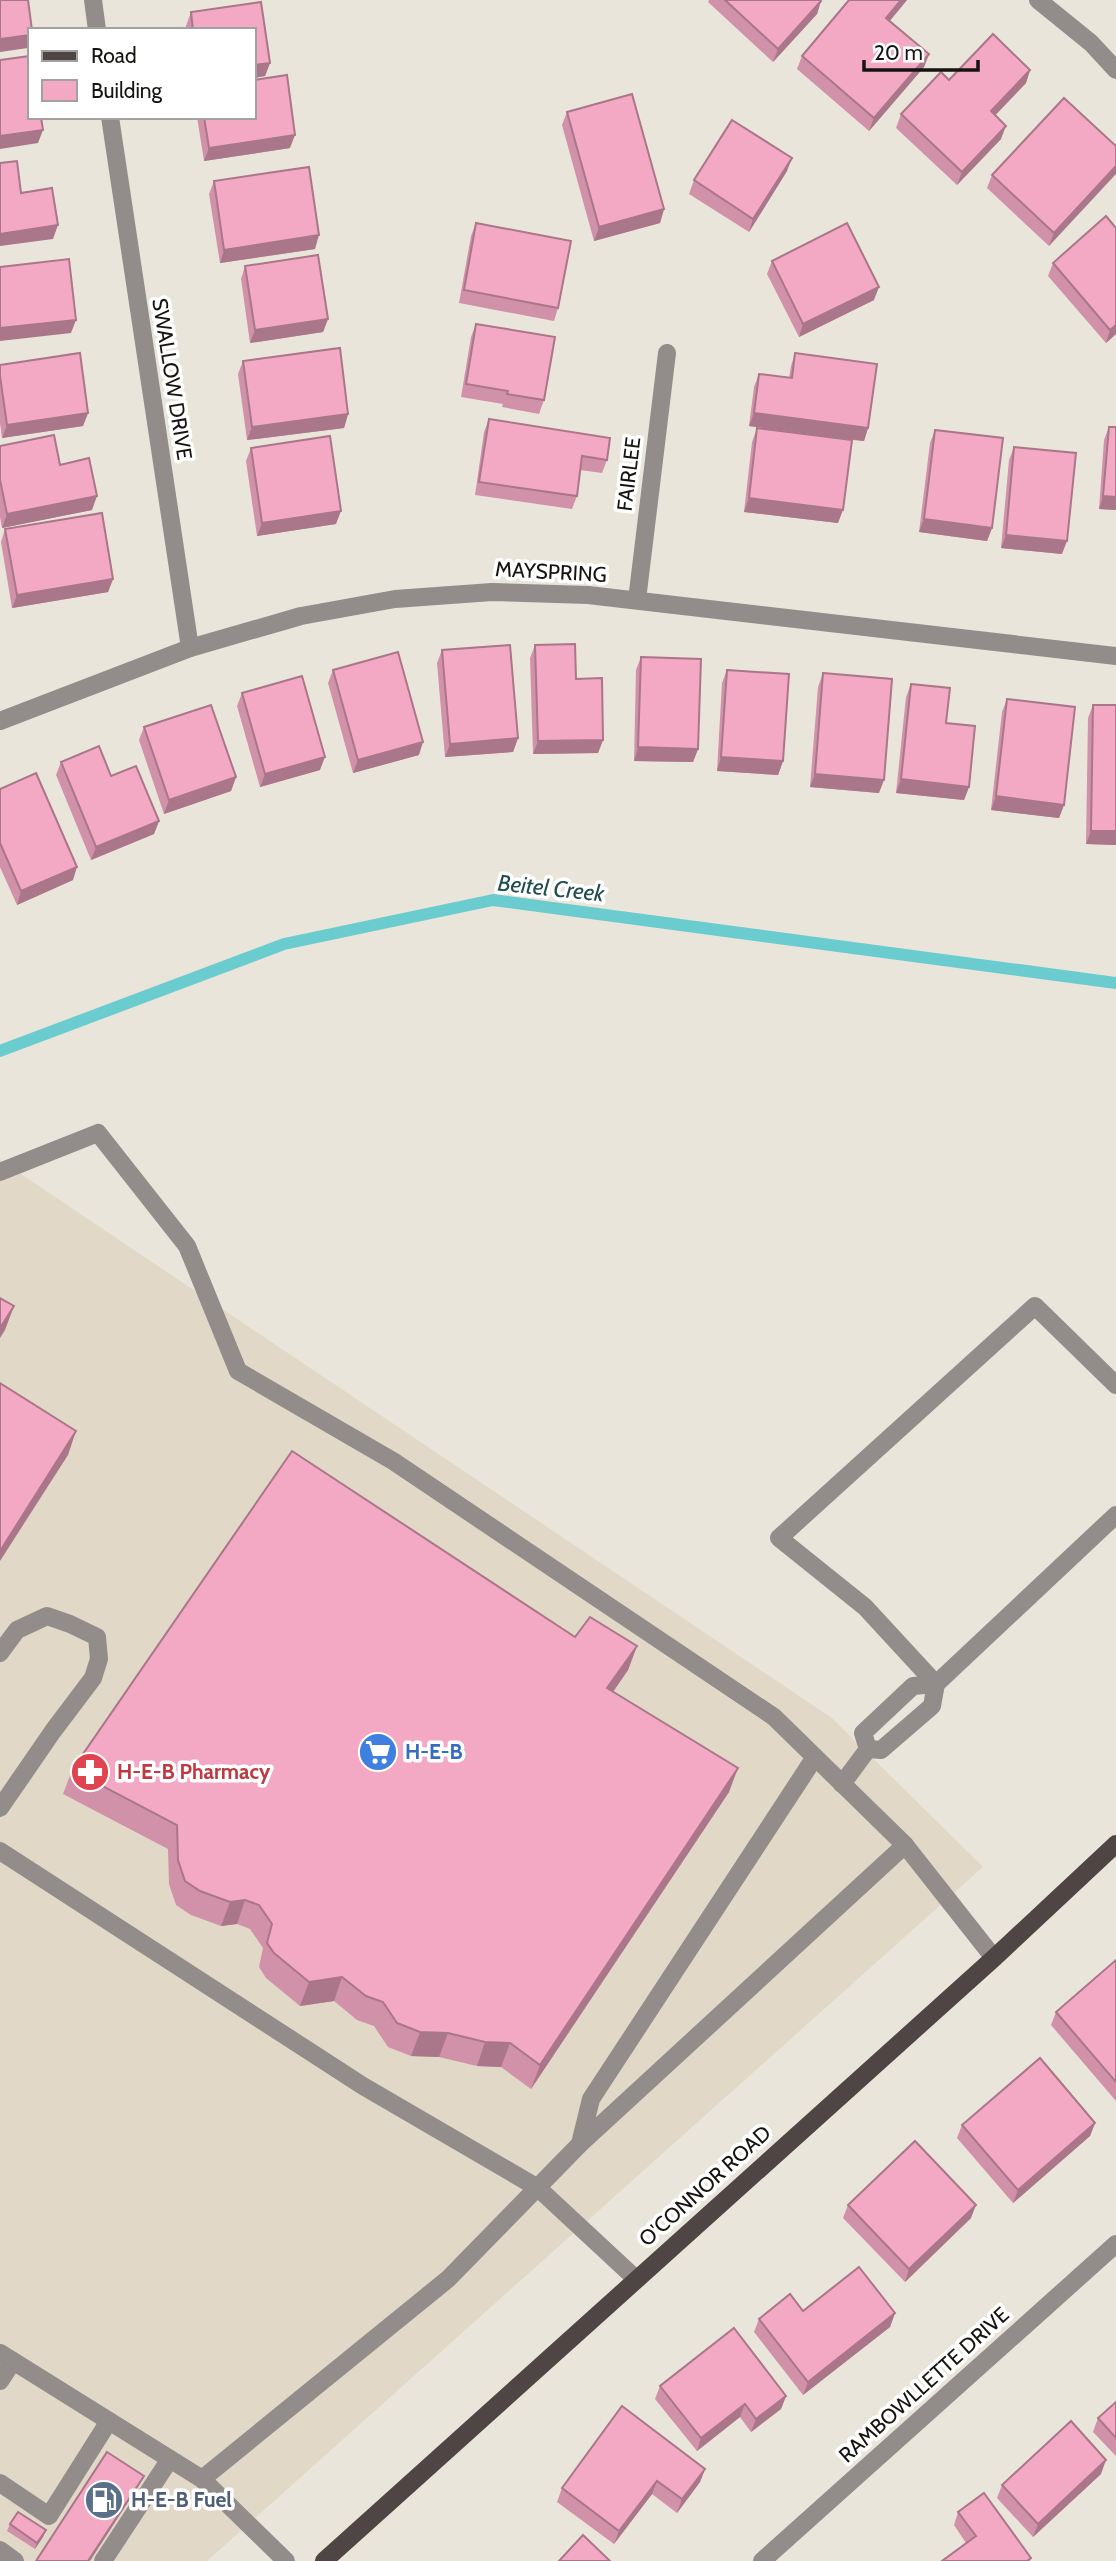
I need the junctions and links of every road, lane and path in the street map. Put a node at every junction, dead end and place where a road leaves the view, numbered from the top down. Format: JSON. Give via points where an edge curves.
{"nodes":[{"id":1,"x":93,"y":0,"type":"edge"},
{"id":2,"x":1038,"y":0,"type":"edge"},
{"id":3,"x":97,"y":28,"type":"edge"},
{"id":4,"x":1116,"y":70,"type":"edge"},
{"id":5,"x":110,"y":119,"type":"edge"},
{"id":6,"x":667,"y":353,"type":"dead end"},
{"id":7,"x":637,"y":600,"type":"junction"},
{"id":8,"x":190,"y":648,"type":"junction"},
{"id":9,"x":1116,"y":656,"type":"edge"},
{"id":10,"x":0,"y":721,"type":"edge"},
{"id":11,"x":0,"y":1172,"type":"edge"},
{"id":12,"x":1116,"y":1385,"type":"edge"},
{"id":13,"x":1116,"y":1515,"type":"edge"},
{"id":14,"x":0,"y":1653,"type":"edge"},
{"id":15,"x":936,"y":1684,"type":"junction"},
{"id":16,"x":868,"y":1749,"type":"junction"},
{"id":17,"x":815,"y":1757,"type":"junction"},
{"id":18,"x":842,"y":1784,"type":"junction"},
{"id":19,"x":0,"y":1808,"type":"edge"},
{"id":20,"x":1116,"y":1844,"type":"edge"},
{"id":21,"x":905,"y":1845,"type":"junction"},
{"id":22,"x":0,"y":1851,"type":"edge"},
{"id":23,"x":993,"y":1958,"type":"junction"},
{"id":24,"x":580,"y":2144,"type":"junction"},
{"id":25,"x":538,"y":2188,"type":"junction"},
{"id":26,"x":1116,"y":2244,"type":"edge"},
{"id":27,"x":636,"y":2279,"type":"junction"},
{"id":28,"x":7,"y":2357,"type":"edge"},
{"id":29,"x":0,"y":2381,"type":"edge"},
{"id":30,"x":109,"y":2421,"type":"junction"},
{"id":31,"x":170,"y":2459,"type":"junction"},
{"id":32,"x":202,"y":2479,"type":"junction"},
{"id":33,"x":0,"y":2483,"type":"edge"},
{"id":34,"x":103,"y":2555,"type":"edge"},
{"id":35,"x":286,"y":2561,"type":"edge"},
{"id":36,"x":324,"y":2561,"type":"edge"},
{"id":37,"x":762,"y":2561,"type":"edge"}],
"edges":[{"from":1,"to":3,"type":"street"},
{"from":2,"to":4,"type":"street"},
{"from":5,"to":8,"type":"street","name":"SWALLOW DRIVE"},
{"from":6,"to":7,"type":"street","name":"FAIRLEE"},
{"from":7,"to":8,"type":"street","name":"MAYSPRING","via":[[492,592],[396,599],[301,616]]},
{"from":7,"to":9,"type":"street","name":"MAYSPRING"},
{"from":8,"to":10,"type":"street","name":"MAYSPRING"},
{"from":11,"to":17,"type":"street","via":[[98,1133],[187,1246],[238,1371],[393,1461],[774,1717]]},
{"from":12,"to":15,"type":"street","via":[[1035,1306],[779,1538],[865,1607]]},
{"from":13,"to":15,"type":"street"},
{"from":14,"to":19,"type":"street","via":[[17,1630],[47,1616],[97,1637],[99,1660],[93,1678]]},
{"from":15,"to":16,"type":"street","via":[[932,1706],[881,1751]]},
{"from":15,"to":16,"type":"street","via":[[914,1686],[863,1733]]},
{"from":16,"to":18,"type":"street"},
{"from":17,"to":18,"type":"street"},
{"from":17,"to":24,"type":"street","via":[[591,2099]]},
{"from":18,"to":21,"type":"street"},
{"from":20,"to":23,"type":"main road","name":"O'CONNOR ROAD"},
{"from":21,"to":23,"type":"street"},
{"from":21,"to":24,"type":"street"},
{"from":22,"to":25,"type":"street","via":[[363,2086]]},
{"from":23,"to":27,"type":"main road","name":"O'CONNOR ROAD"},
{"from":24,"to":25,"type":"street"},
{"from":25,"to":27,"type":"street"},
{"from":25,"to":32,"type":"street","via":[[448,2279]]},
{"from":26,"to":37,"type":"street","name":"RAMBOWLLETTE DRIVE"},
{"from":27,"to":36,"type":"main road","name":"O'CONNOR ROAD"},
{"from":28,"to":29,"type":"street"},
{"from":28,"to":30,"type":"street"},
{"from":30,"to":31,"type":"street"},
{"from":30,"to":33,"type":"street","via":[[94,2461],[56,2520]]},
{"from":31,"to":32,"type":"street"},
{"from":31,"to":34,"type":"street","via":[[142,2491]]},
{"from":32,"to":35,"type":"street"}]}
